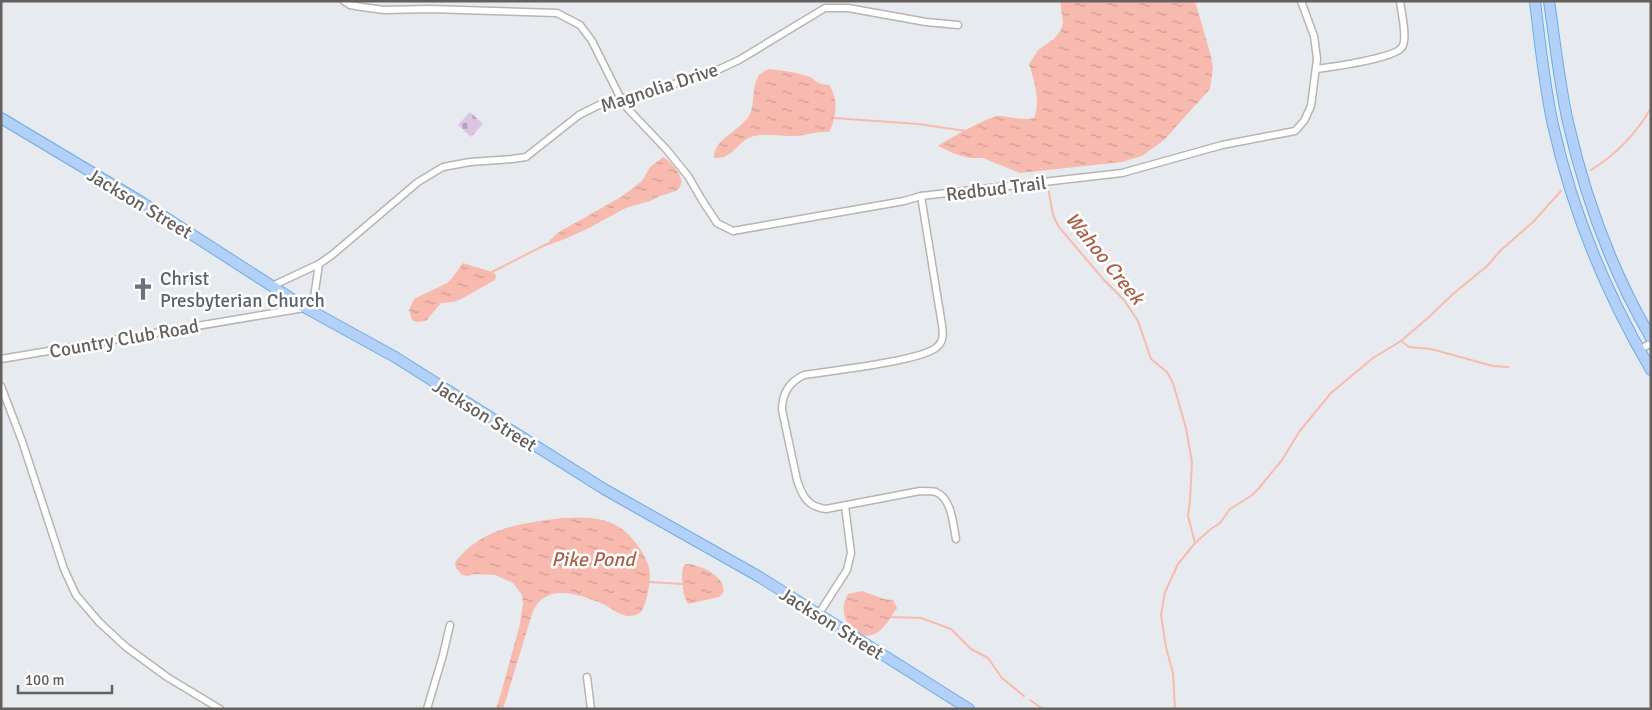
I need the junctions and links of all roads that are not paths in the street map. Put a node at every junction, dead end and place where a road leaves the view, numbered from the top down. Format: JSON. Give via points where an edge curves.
{"nodes":[{"id":1,"x":344,"y":1,"type":"edge"},
{"id":2,"x":1301,"y":1,"type":"edge"},
{"id":3,"x":1400,"y":1,"type":"edge"},
{"id":4,"x":1535,"y":1,"type":"edge"},
{"id":5,"x":1549,"y":1,"type":"edge"},
{"id":6,"x":826,"y":4,"type":"edge"},
{"id":7,"x":849,"y":4,"type":"edge"},
{"id":8,"x":958,"y":26,"type":"dead end"},
{"id":9,"x":1316,"y":69,"type":"junction"},
{"id":10,"x":621,"y":99,"type":"junction"},
{"id":11,"x":1,"y":118,"type":"edge"},
{"id":12,"x":920,"y":196,"type":"junction"},
{"id":13,"x":319,"y":264,"type":"junction"},
{"id":14,"x":272,"y":286,"type":"junction"},
{"id":15,"x":309,"y":310,"type":"junction"},
{"id":16,"x":1651,"y":338,"type":"edge"},
{"id":17,"x":1651,"y":343,"type":"edge"},
{"id":18,"x":1639,"y":350,"type":"junction"},
{"id":19,"x":1,"y":360,"type":"edge"},
{"id":20,"x":1651,"y":370,"type":"edge"},
{"id":21,"x":1,"y":386,"type":"edge"},
{"id":22,"x":845,"y":506,"type":"junction"},
{"id":23,"x":956,"y":539,"type":"dead end"},
{"id":24,"x":818,"y":615,"type":"junction"},
{"id":25,"x":450,"y":625,"type":"dead end"},
{"id":26,"x":587,"y":677,"type":"dead end"},
{"id":27,"x":220,"y":709,"type":"edge"},
{"id":28,"x":427,"y":709,"type":"edge"},
{"id":29,"x":591,"y":709,"type":"edge"},
{"id":30,"x":969,"y":709,"type":"edge"}],
"edges":[{"from":1,"to":10,"type":"street","name":"Redbud Trail","via":[[384,10],[557,13],[580,25],[592,41]]},
{"from":2,"to":9,"type":"street","name":"Redbud Trail","via":[[1314,36]]},
{"from":3,"to":9,"type":"street","via":[[1404,40],[1398,52]]},
{"from":4,"to":18,"type":"main road","via":[[1543,72],[1553,126],[1567,175],[1595,255]]},
{"from":5,"to":16,"type":"main road","via":[[1568,122],[1583,178],[1614,265]]},
{"from":6,"to":7,"type":"street","name":"Magnolia Drive"},
{"from":6,"to":10,"type":"street","name":"Magnolia Drive","via":[[739,60],[709,74]]},
{"from":7,"to":8,"type":"street","name":"Magnolia Drive"},
{"from":9,"to":12,"type":"street","name":"Redbud Trail","via":[[1312,106],[1304,122],[1294,131],[1222,146],[1122,173]]},
{"from":10,"to":12,"type":"street","name":"Redbud Trail","via":[[688,176],[717,223],[733,231]]},
{"from":10,"to":13,"type":"street","name":"Magnolia Drive","via":[[605,102],[579,115],[526,157],[456,164],[432,173]]},
{"from":11,"to":14,"type":"main road","name":"Jackson Street","via":[[143,203]]},
{"from":12,"to":22,"type":"street","via":[[942,325],[942,342],[937,348],[917,356],[804,376],[790,385],[782,401],[797,480],[804,497],[816,508]]},
{"from":13,"to":14,"type":"street","name":"Magnolia Drive"},
{"from":13,"to":15,"type":"street"},
{"from":14,"to":15,"type":"main road","name":"Jackson Street"},
{"from":15,"to":19,"type":"street","name":"Country Club Road"},
{"from":15,"to":24,"type":"main road","name":"Jackson Street","via":[[395,358],[604,489],[714,550]]},
{"from":17,"to":18,"type":"street"},
{"from":18,"to":20,"type":"main road"},
{"from":21,"to":27,"type":"street","via":[[64,569],[76,595],[126,647]]},
{"from":22,"to":23,"type":"street","via":[[920,491],[935,492],[943,497],[950,511]]},
{"from":22,"to":24,"type":"street","via":[[851,554],[847,570]]},
{"from":24,"to":30,"type":"main road","name":"Jackson Street"},
{"from":25,"to":28,"type":"street"},
{"from":26,"to":29,"type":"street"}]}
